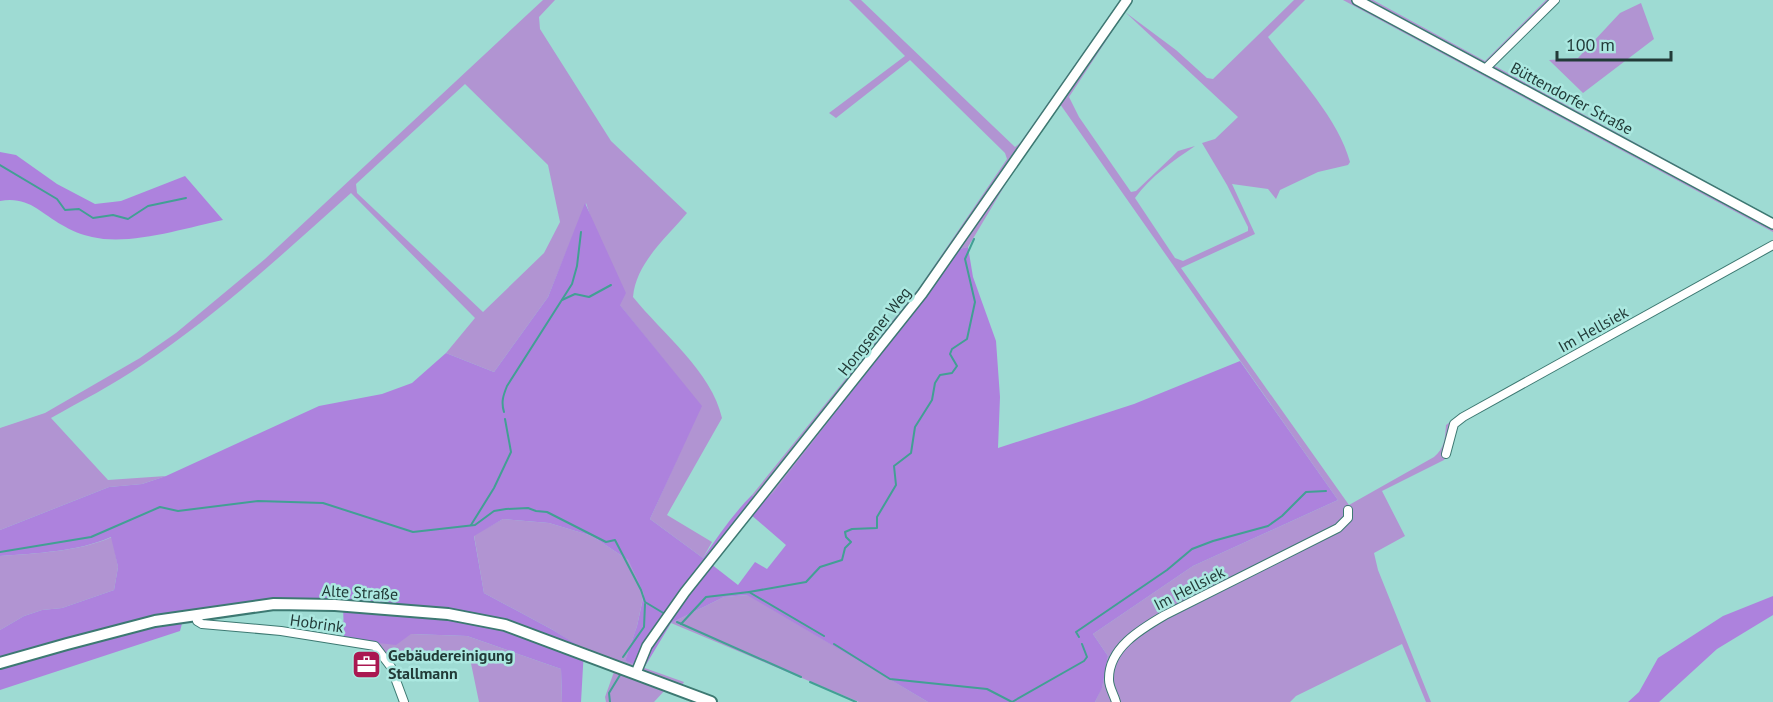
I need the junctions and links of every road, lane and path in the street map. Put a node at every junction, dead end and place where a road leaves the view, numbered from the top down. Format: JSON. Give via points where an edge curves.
{"nodes":[{"id":1,"x":1127,"y":0,"type":"edge"},
{"id":2,"x":1356,"y":0,"type":"edge"},
{"id":3,"x":1554,"y":0,"type":"edge"},
{"id":4,"x":1485,"y":69,"type":"junction"},
{"id":5,"x":1773,"y":224,"type":"edge"},
{"id":6,"x":1773,"y":245,"type":"edge"},
{"id":7,"x":1446,"y":454,"type":"dead end"},
{"id":8,"x":1348,"y":510,"type":"dead end"},
{"id":9,"x":196,"y":615,"type":"junction"},
{"id":10,"x":0,"y":663,"type":"edge"},
{"id":11,"x":636,"y":673,"type":"junction"},
{"id":12,"x":704,"y":701,"type":"edge"},
{"id":13,"x":404,"y":702,"type":"edge"},
{"id":14,"x":1116,"y":702,"type":"edge"}],
"edges":[{"from":1,"to":11,"type":"street","name":"Hongsener Weg","via":[[922,294],[685,592],[647,646]]},
{"from":2,"to":4,"type":"street","name":"Büttendorfer Straße"},
{"from":3,"to":4,"type":"street"},
{"from":4,"to":5,"type":"street","name":"Büttendorfer Straße"},
{"from":6,"to":7,"type":"street","name":"Im Hellsiek","via":[[1463,417],[1454,424]]},
{"from":8,"to":14,"type":"street","name":"Im Hellsiek","via":[[1348,518],[1338,528],[1140,629],[1120,650],[1110,669],[1109,682]]},
{"from":9,"to":10,"type":"main road","name":"Alte Straße","via":[[155,621]]},
{"from":9,"to":11,"type":"main road","name":"Alte Straße","via":[[274,604],[448,614],[505,625]]},
{"from":9,"to":13,"type":"street","name":"Hobrink","via":[[202,624],[281,631],[375,646],[391,667]]},
{"from":11,"to":12,"type":"main road","name":"Alte Straße"}]}
